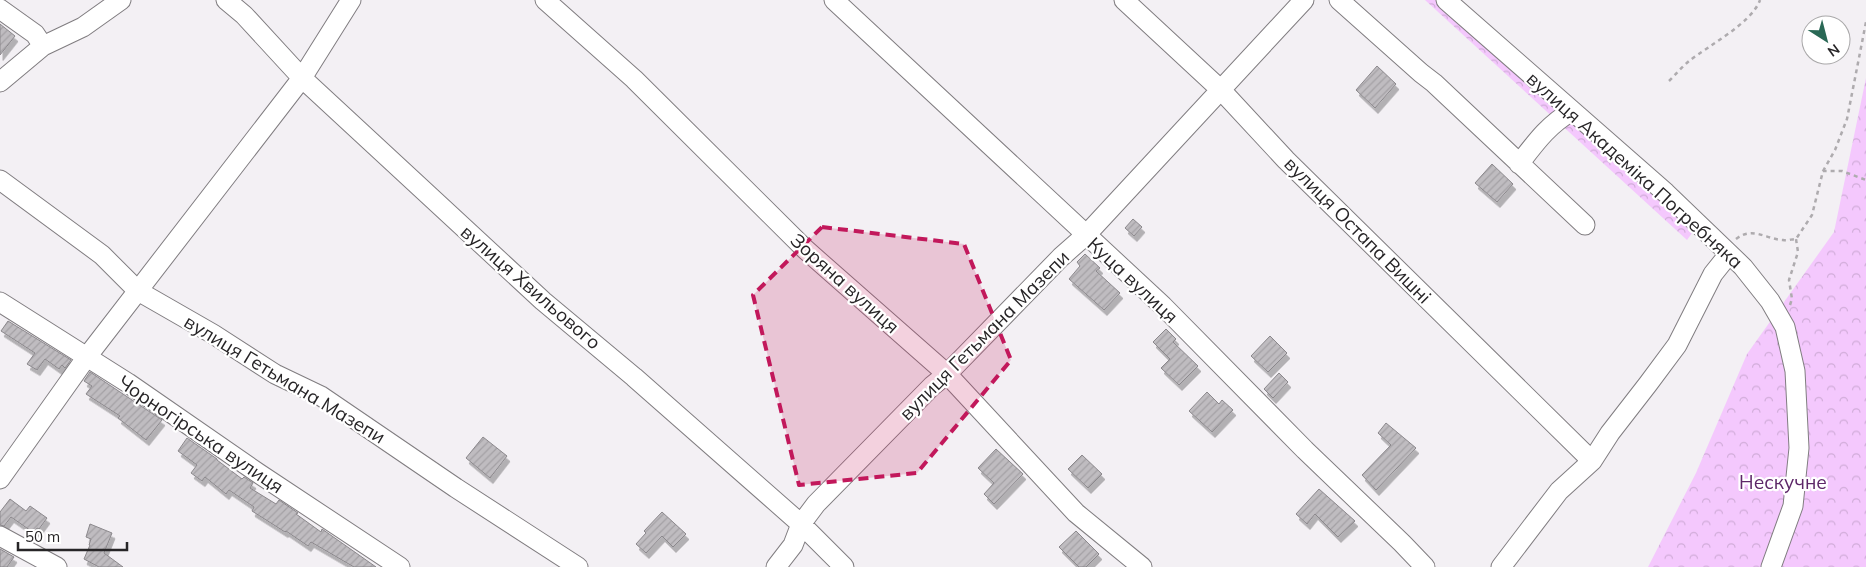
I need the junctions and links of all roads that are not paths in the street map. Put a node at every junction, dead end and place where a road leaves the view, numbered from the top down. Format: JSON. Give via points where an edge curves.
{"nodes":[{"id":1,"x":121,"y":0,"type":"edge"},
{"id":2,"x":226,"y":0,"type":"edge"},
{"id":3,"x":351,"y":0,"type":"edge"},
{"id":4,"x":545,"y":0,"type":"edge"},
{"id":5,"x":834,"y":0,"type":"edge"},
{"id":6,"x":1124,"y":0,"type":"edge"},
{"id":7,"x":1304,"y":0,"type":"edge"},
{"id":8,"x":1339,"y":0,"type":"edge"},
{"id":9,"x":1446,"y":0,"type":"edge"},
{"id":10,"x":0,"y":9,"type":"edge"},
{"id":11,"x":43,"y":46,"type":"junction"},
{"id":12,"x":302,"y":78,"type":"junction"},
{"id":13,"x":0,"y":82,"type":"edge"},
{"id":14,"x":1221,"y":90,"type":"junction"},
{"id":15,"x":1572,"y":111,"type":"junction"},
{"id":16,"x":1520,"y":164,"type":"junction"},
{"id":17,"x":0,"y":180,"type":"edge"},
{"id":18,"x":1584,"y":225,"type":"dead end"},
{"id":19,"x":1086,"y":235,"type":"junction"},
{"id":20,"x":1729,"y":254,"type":"junction"},
{"id":21,"x":138,"y":291,"type":"junction"},
{"id":22,"x":0,"y":302,"type":"edge"},
{"id":23,"x":86,"y":358,"type":"junction"},
{"id":24,"x":947,"y":374,"type":"junction"},
{"id":25,"x":1592,"y":461,"type":"junction"},
{"id":26,"x":0,"y":479,"type":"edge"},
{"id":27,"x":801,"y":524,"type":"junction"},
{"id":28,"x":0,"y":536,"type":"edge"},
{"id":29,"x":57,"y":567,"type":"edge"},
{"id":30,"x":400,"y":567,"type":"edge"},
{"id":31,"x":578,"y":567,"type":"edge"},
{"id":32,"x":776,"y":567,"type":"edge"},
{"id":33,"x":844,"y":567,"type":"edge"},
{"id":34,"x":1142,"y":567,"type":"edge"},
{"id":35,"x":1425,"y":567,"type":"edge"},
{"id":36,"x":1501,"y":567,"type":"edge"},
{"id":37,"x":1771,"y":567,"type":"edge"}],
"edges":[{"from":1,"to":11,"type":"street","via":[[83,27]]},
{"from":2,"to":12,"type":"street","name":"вулиця Хвильового"},
{"from":3,"to":12,"type":"street"},
{"from":4,"to":24,"type":"street","name":"Зоряна вулиця","via":[[634,79],[805,249]]},
{"from":5,"to":19,"type":"street","name":"Куца вулиця"},
{"from":6,"to":14,"type":"street","name":"вулиця Остапа Вишні"},
{"from":7,"to":14,"type":"street","name":"вулиця Гетьмана Мазепи"},
{"from":8,"to":16,"type":"street"},
{"from":9,"to":15,"type":"street","name":"вулиця Академіка Погребняка"},
{"from":10,"to":11,"type":"street","via":[[35,34]]},
{"from":11,"to":13,"type":"street"},
{"from":12,"to":21,"type":"street"},
{"from":12,"to":27,"type":"street","name":"вулиця Хвильового","via":[[543,301]]},
{"from":14,"to":19,"type":"street","name":"вулиця Гетьмана Мазепи"},
{"from":14,"to":25,"type":"street","name":"вулиця Остапа Вишні","via":[[1286,160]]},
{"from":15,"to":16,"type":"street","via":[[1543,133]]},
{"from":15,"to":20,"type":"street","name":"вулиця Академіка Погребняка","via":[[1666,193]]},
{"from":16,"to":18,"type":"street"},
{"from":17,"to":21,"type":"street","name":"вулиця Гетьмана Мазепи","via":[[102,255]]},
{"from":19,"to":24,"type":"street","name":"вулиця Гетьмана Мазепи"},
{"from":19,"to":35,"type":"street","name":"Куца вулиця","via":[[1163,306]]},
{"from":20,"to":25,"type":"street","via":[[1713,274],[1677,345]]},
{"from":20,"to":37,"type":"street","name":"вулиця Академіка Погребняка","via":[[1770,301],[1785,327],[1795,371],[1799,448],[1792,506]]},
{"from":21,"to":23,"type":"street"},
{"from":21,"to":31,"type":"street","name":"вулиця Гетьмана Мазепи","via":[[275,374],[321,396]]},
{"from":22,"to":23,"type":"street","name":"Чорногірська вулиця"},
{"from":23,"to":26,"type":"street"},
{"from":23,"to":30,"type":"street","name":"Чорногірська вулиця"},
{"from":24,"to":27,"type":"street","name":"вулиця Гетьмана Мазепи","via":[[816,504]]},
{"from":24,"to":34,"type":"street","name":"Зоряна вулиця","via":[[1076,513]]},
{"from":25,"to":36,"type":"street","via":[[1559,491]]},
{"from":27,"to":32,"type":"street","name":"вулиця Гетьмана Мазепи","via":[[793,545]]},
{"from":27,"to":33,"type":"street","name":"вулиця Хвильового"},
{"from":28,"to":29,"type":"street"}]}
